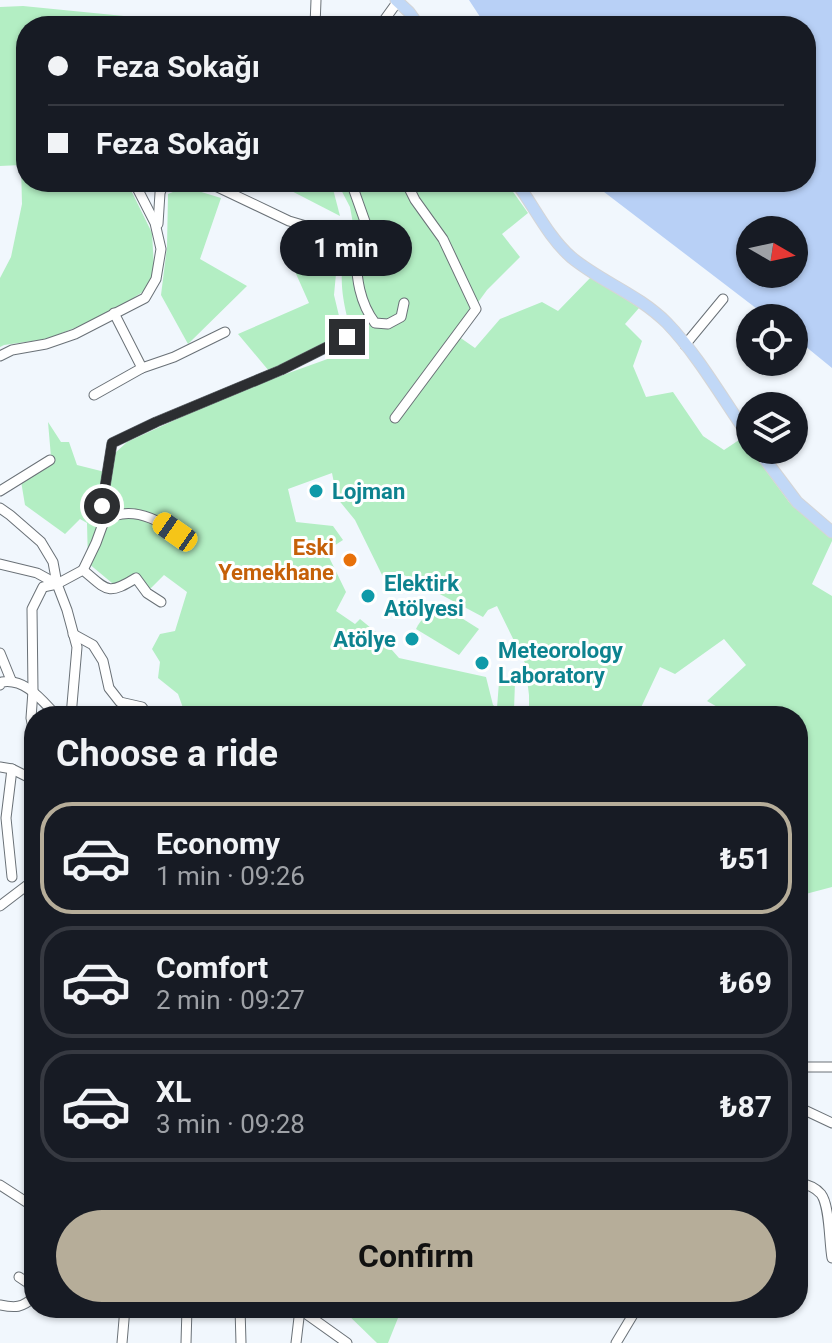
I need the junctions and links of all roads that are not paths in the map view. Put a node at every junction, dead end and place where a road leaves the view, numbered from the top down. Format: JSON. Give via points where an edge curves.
{"nodes":[{"id":1,"x":139,"y":192,"type":"edge"},
{"id":2,"x":160,"y":192,"type":"edge"},
{"id":3,"x":228,"y":192,"type":"edge"},
{"id":4,"x":355,"y":192,"type":"edge"},
{"id":5,"x":411,"y":192,"type":"edge"},
{"id":6,"x":523,"y":192,"type":"edge"},
{"id":7,"x":157,"y":231,"type":"junction"},
{"id":8,"x":355,"y":253,"type":"junction"},
{"id":9,"x":723,"y":299,"type":"dead end"},
{"id":10,"x":404,"y":303,"type":"dead end"},
{"id":11,"x":114,"y":313,"type":"junction"},
{"id":12,"x":225,"y":332,"type":"dead end"},
{"id":13,"x":347,"y":337,"type":"dead end"},
{"id":14,"x":685,"y":345,"type":"junction"},
{"id":15,"x":0,"y":356,"type":"edge"},
{"id":16,"x":142,"y":368,"type":"junction"},
{"id":17,"x":94,"y":395,"type":"dead end"},
{"id":18,"x":395,"y":418,"type":"dead end"},
{"id":19,"x":736,"y":418,"type":"edge"},
{"id":20,"x":50,"y":460,"type":"dead end"},
{"id":21,"x":768,"y":464,"type":"edge"},
{"id":22,"x":0,"y":491,"type":"edge"},
{"id":23,"x":0,"y":508,"type":"edge"},
{"id":24,"x":104,"y":521,"type":"junction"},
{"id":25,"x":175,"y":532,"type":"dead end"},
{"id":26,"x":832,"y":532,"type":"edge"},
{"id":27,"x":0,"y":564,"type":"edge"},
{"id":28,"x":83,"y":570,"type":"junction"},
{"id":29,"x":57,"y":584,"type":"junction"},
{"id":30,"x":161,"y":602,"type":"dead end"},
{"id":31,"x":73,"y":634,"type":"junction"},
{"id":32,"x":0,"y":653,"type":"edge"},
{"id":33,"x":3,"y":682,"type":"edge"},
{"id":34,"x":33,"y":691,"type":"junction"},
{"id":35,"x":32,"y":706,"type":"edge"},
{"id":36,"x":47,"y":706,"type":"edge"},
{"id":37,"x":72,"y":706,"type":"edge"},
{"id":38,"x":138,"y":706,"type":"edge"},
{"id":39,"x":0,"y":767,"type":"edge"},
{"id":40,"x":12,"y":769,"type":"junction"},
{"id":41,"x":24,"y":775,"type":"edge"},
{"id":42,"x":4,"y":838,"type":"edge"},
{"id":43,"x":12,"y":877,"type":"dead end"},
{"id":44,"x":24,"y":888,"type":"edge"},
{"id":45,"x":0,"y":906,"type":"edge"},
{"id":46,"x":808,"y":1067,"type":"edge"},
{"id":47,"x":832,"y":1067,"type":"edge"},
{"id":48,"x":808,"y":1112,"type":"edge"},
{"id":49,"x":832,"y":1123,"type":"edge"},
{"id":50,"x":0,"y":1185,"type":"edge"},
{"id":51,"x":808,"y":1185,"type":"edge"},
{"id":52,"x":24,"y":1201,"type":"edge"},
{"id":53,"x":832,"y":1258,"type":"edge"},
{"id":54,"x":19,"y":1277,"type":"dead end"},
{"id":55,"x":24,"y":1280,"type":"edge"},
{"id":56,"x":0,"y":1305,"type":"edge"},
{"id":57,"x":24,"y":1305,"type":"edge"},
{"id":58,"x":124,"y":1318,"type":"edge"},
{"id":59,"x":187,"y":1318,"type":"edge"},
{"id":60,"x":240,"y":1318,"type":"edge"},
{"id":61,"x":298,"y":1318,"type":"edge"},
{"id":62,"x":312,"y":1318,"type":"edge"},
{"id":63,"x":631,"y":1318,"type":"edge"},
{"id":64,"x":122,"y":1343,"type":"edge"},
{"id":65,"x":186,"y":1343,"type":"edge"},
{"id":66,"x":241,"y":1343,"type":"edge"},
{"id":67,"x":296,"y":1343,"type":"edge"},
{"id":68,"x":347,"y":1343,"type":"edge"},
{"id":69,"x":616,"y":1343,"type":"edge"}],
"edges":[{"from":1,"to":7,"type":"street"},
{"from":2,"to":7,"type":"street"},
{"from":3,"to":8,"type":"street","via":[[289,221],[340,236]]},
{"from":4,"to":8,"type":"street","via":[[379,261],[372,266]]},
{"from":5,"to":18,"type":"street","via":[[443,239],[476,309]]},
{"from":6,"to":14,"type":"main road","via":[[570,256],[642,301]]},
{"from":7,"to":11,"type":"street","via":[[161,249],[156,279],[145,298]]},
{"from":8,"to":10,"type":"street","via":[[365,310],[375,323],[401,317]]},
{"from":9,"to":14,"type":"street"},
{"from":11,"to":15,"type":"street","via":[[75,334]]},
{"from":11,"to":16,"type":"street"},
{"from":12,"to":16,"type":"street"},
{"from":13,"to":24,"type":"street","via":[[112,443]]},
{"from":14,"to":19,"type":"main road"},
{"from":16,"to":17,"type":"street"},
{"from":20,"to":22,"type":"street"},
{"from":21,"to":26,"type":"main road","via":[[797,502]]},
{"from":23,"to":29,"type":"street","via":[[41,542],[53,562]]},
{"from":24,"to":25,"type":"street","via":[[114,514],[134,514],[154,518]]},
{"from":24,"to":28,"type":"street"},
{"from":27,"to":29,"type":"street"},
{"from":28,"to":29,"type":"street"},
{"from":28,"to":30,"type":"street","via":[[104,588],[118,589],[136,578]]},
{"from":29,"to":31,"type":"street"},
{"from":29,"to":34,"type":"street","via":[[43,587],[32,609]]},
{"from":31,"to":37,"type":"street","via":[[77,647]]},
{"from":31,"to":38,"type":"street","via":[[93,645],[120,702]]},
{"from":32,"to":33,"type":"street"},
{"from":33,"to":34,"type":"street"},
{"from":34,"to":35,"type":"street"},
{"from":34,"to":36,"type":"street"},
{"from":39,"to":40,"type":"street"},
{"from":40,"to":41,"type":"street"},
{"from":40,"to":42,"type":"street"},
{"from":42,"to":43,"type":"street"},
{"from":44,"to":45,"type":"street"},
{"from":46,"to":47,"type":"street"},
{"from":48,"to":49,"type":"street"},
{"from":50,"to":52,"type":"street"},
{"from":51,"to":53,"type":"street","via":[[823,1197]]},
{"from":54,"to":55,"type":"street"},
{"from":56,"to":57,"type":"street"},
{"from":58,"to":64,"type":"street"},
{"from":59,"to":65,"type":"street"},
{"from":60,"to":66,"type":"street"},
{"from":61,"to":67,"type":"street"},
{"from":62,"to":68,"type":"street"},
{"from":63,"to":69,"type":"street"}]}
